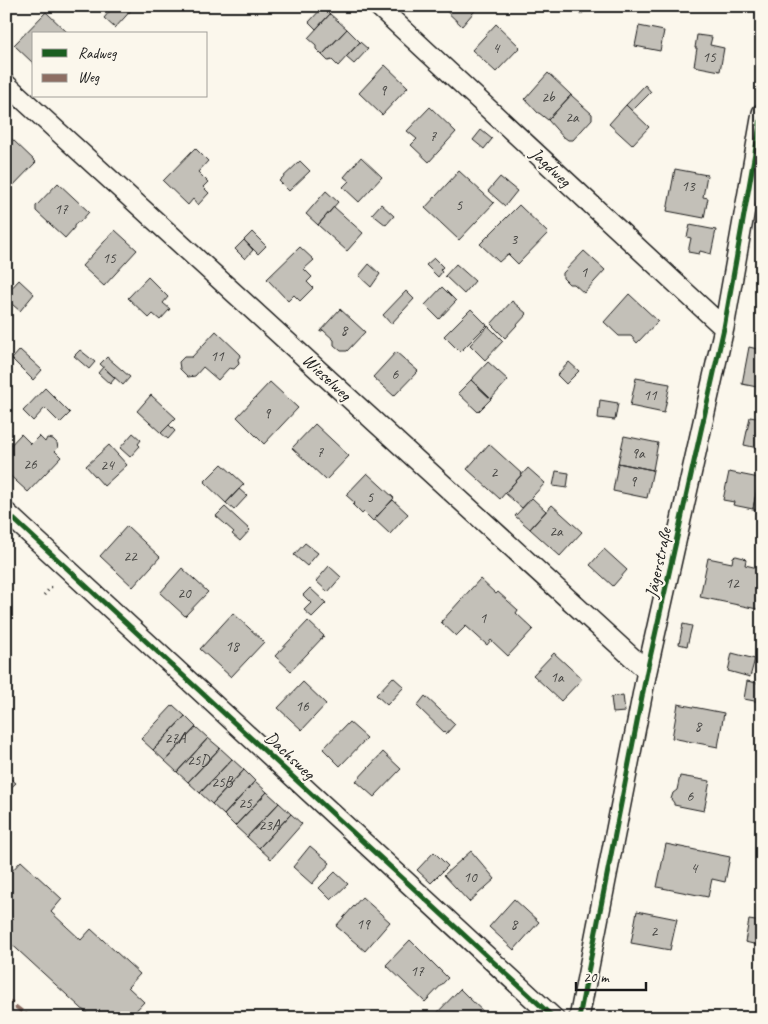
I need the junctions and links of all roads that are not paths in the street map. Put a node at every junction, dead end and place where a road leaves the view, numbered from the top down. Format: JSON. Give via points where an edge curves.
{"nodes":[{"id":1,"x":378,"y":6,"type":"edge"},
{"id":2,"x":6,"y":84,"type":"edge"},
{"id":3,"x":762,"y":113,"type":"edge"},
{"id":4,"x":724,"y":328,"type":"junction"},
{"id":5,"x":6,"y":512,"type":"edge"},
{"id":6,"x":648,"y":671,"type":"junction"},
{"id":7,"x":554,"y":1018,"type":"edge"},
{"id":8,"x":579,"y":1018,"type":"edge"}],
"edges":[{"from":1,"to":4,"type":"street","name":"Jagdweg"},
{"from":2,"to":6,"type":"street","name":"Wieselweg"},
{"from":3,"to":4,"type":"street","name":"Jägerstraße"},
{"from":4,"to":6,"type":"street","name":"Jägerstraße"},
{"from":5,"to":7,"type":"street","name":"Dachsweg"},
{"from":6,"to":8,"type":"street","name":"Jägerstraße"}]}
